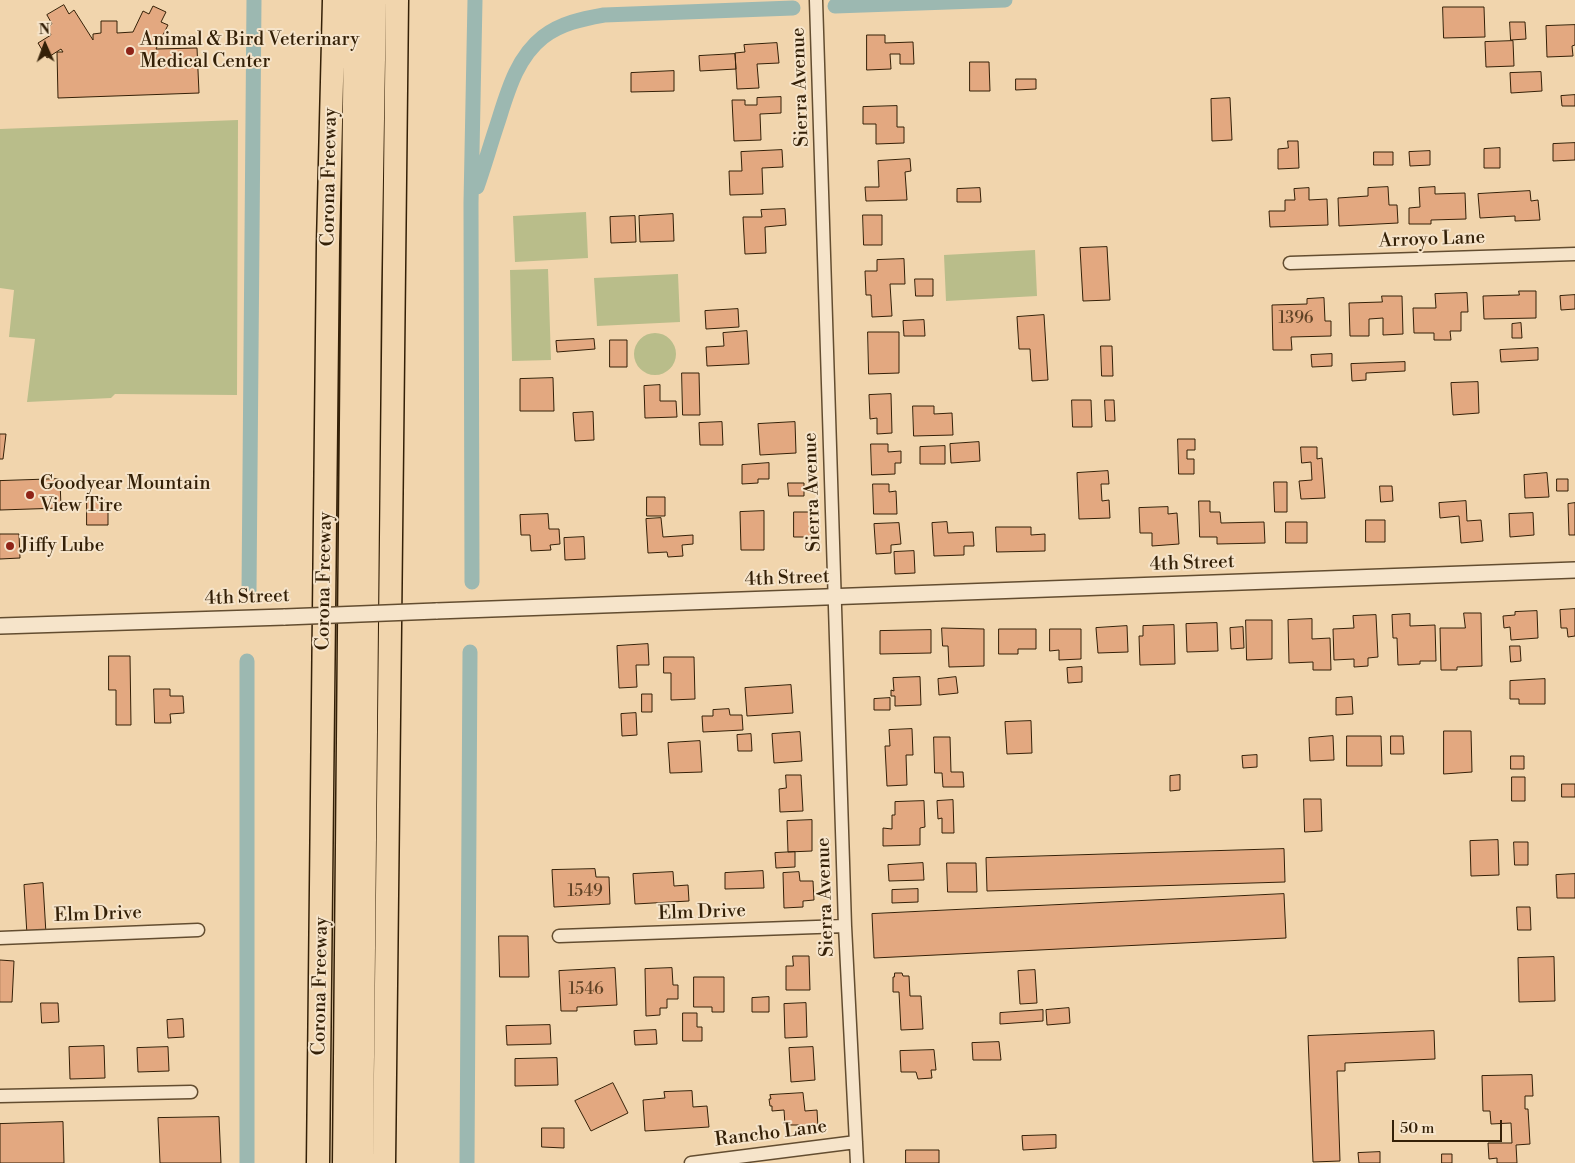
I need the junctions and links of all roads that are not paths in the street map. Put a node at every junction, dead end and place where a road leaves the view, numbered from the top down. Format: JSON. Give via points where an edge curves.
{"nodes":[{"id":1,"x":334,"y":0,"type":"edge"},
{"id":2,"x":355,"y":0,"type":"edge"},
{"id":3,"x":374,"y":0,"type":"edge"},
{"id":4,"x":397,"y":0,"type":"edge"},
{"id":5,"x":816,"y":0,"type":"edge"},
{"id":6,"x":1575,"y":254,"type":"edge"},
{"id":7,"x":1290,"y":263,"type":"dead end"},
{"id":8,"x":1575,"y":570,"type":"edge"},
{"id":9,"x":835,"y":597,"type":"junction"},
{"id":10,"x":0,"y":626,"type":"edge"},
{"id":11,"x":845,"y":926,"type":"junction"},
{"id":12,"x":198,"y":930,"type":"dead end"},
{"id":13,"x":559,"y":936,"type":"dead end"},
{"id":14,"x":0,"y":938,"type":"edge"},
{"id":15,"x":191,"y":1092,"type":"dead end"},
{"id":16,"x":0,"y":1096,"type":"edge"},
{"id":17,"x":856,"y":1142,"type":"junction"},
{"id":18,"x":318,"y":1163,"type":"edge"},
{"id":19,"x":344,"y":1163,"type":"edge"},
{"id":20,"x":362,"y":1163,"type":"edge"},
{"id":21,"x":384,"y":1163,"type":"edge"},
{"id":22,"x":692,"y":1163,"type":"edge"},
{"id":23,"x":857,"y":1163,"type":"edge"}],
"edges":[{"from":1,"to":18,"type":"highway","name":"Corona Freeway","via":[[328,244]]},
{"from":2,"to":19,"type":"highway"},
{"from":3,"to":20,"type":"highway"},
{"from":4,"to":21,"type":"highway"},
{"from":5,"to":9,"type":"street","name":"Sierra Avenue"},
{"from":6,"to":7,"type":"street","name":"Arroyo Lane"},
{"from":8,"to":9,"type":"street","name":"4th Street"},
{"from":9,"to":10,"type":"street","name":"4th Street","bridge":true},
{"from":9,"to":11,"type":"street","name":"Sierra Avenue"},
{"from":11,"to":13,"type":"street","name":"Elm Drive"},
{"from":11,"to":17,"type":"street","name":"Sierra Avenue"},
{"from":12,"to":14,"type":"street","name":"Elm Drive"},
{"from":15,"to":16,"type":"street"},
{"from":17,"to":22,"type":"street","name":"Rancho Lane"},
{"from":17,"to":23,"type":"street","name":"Sierra Avenue"}]}
